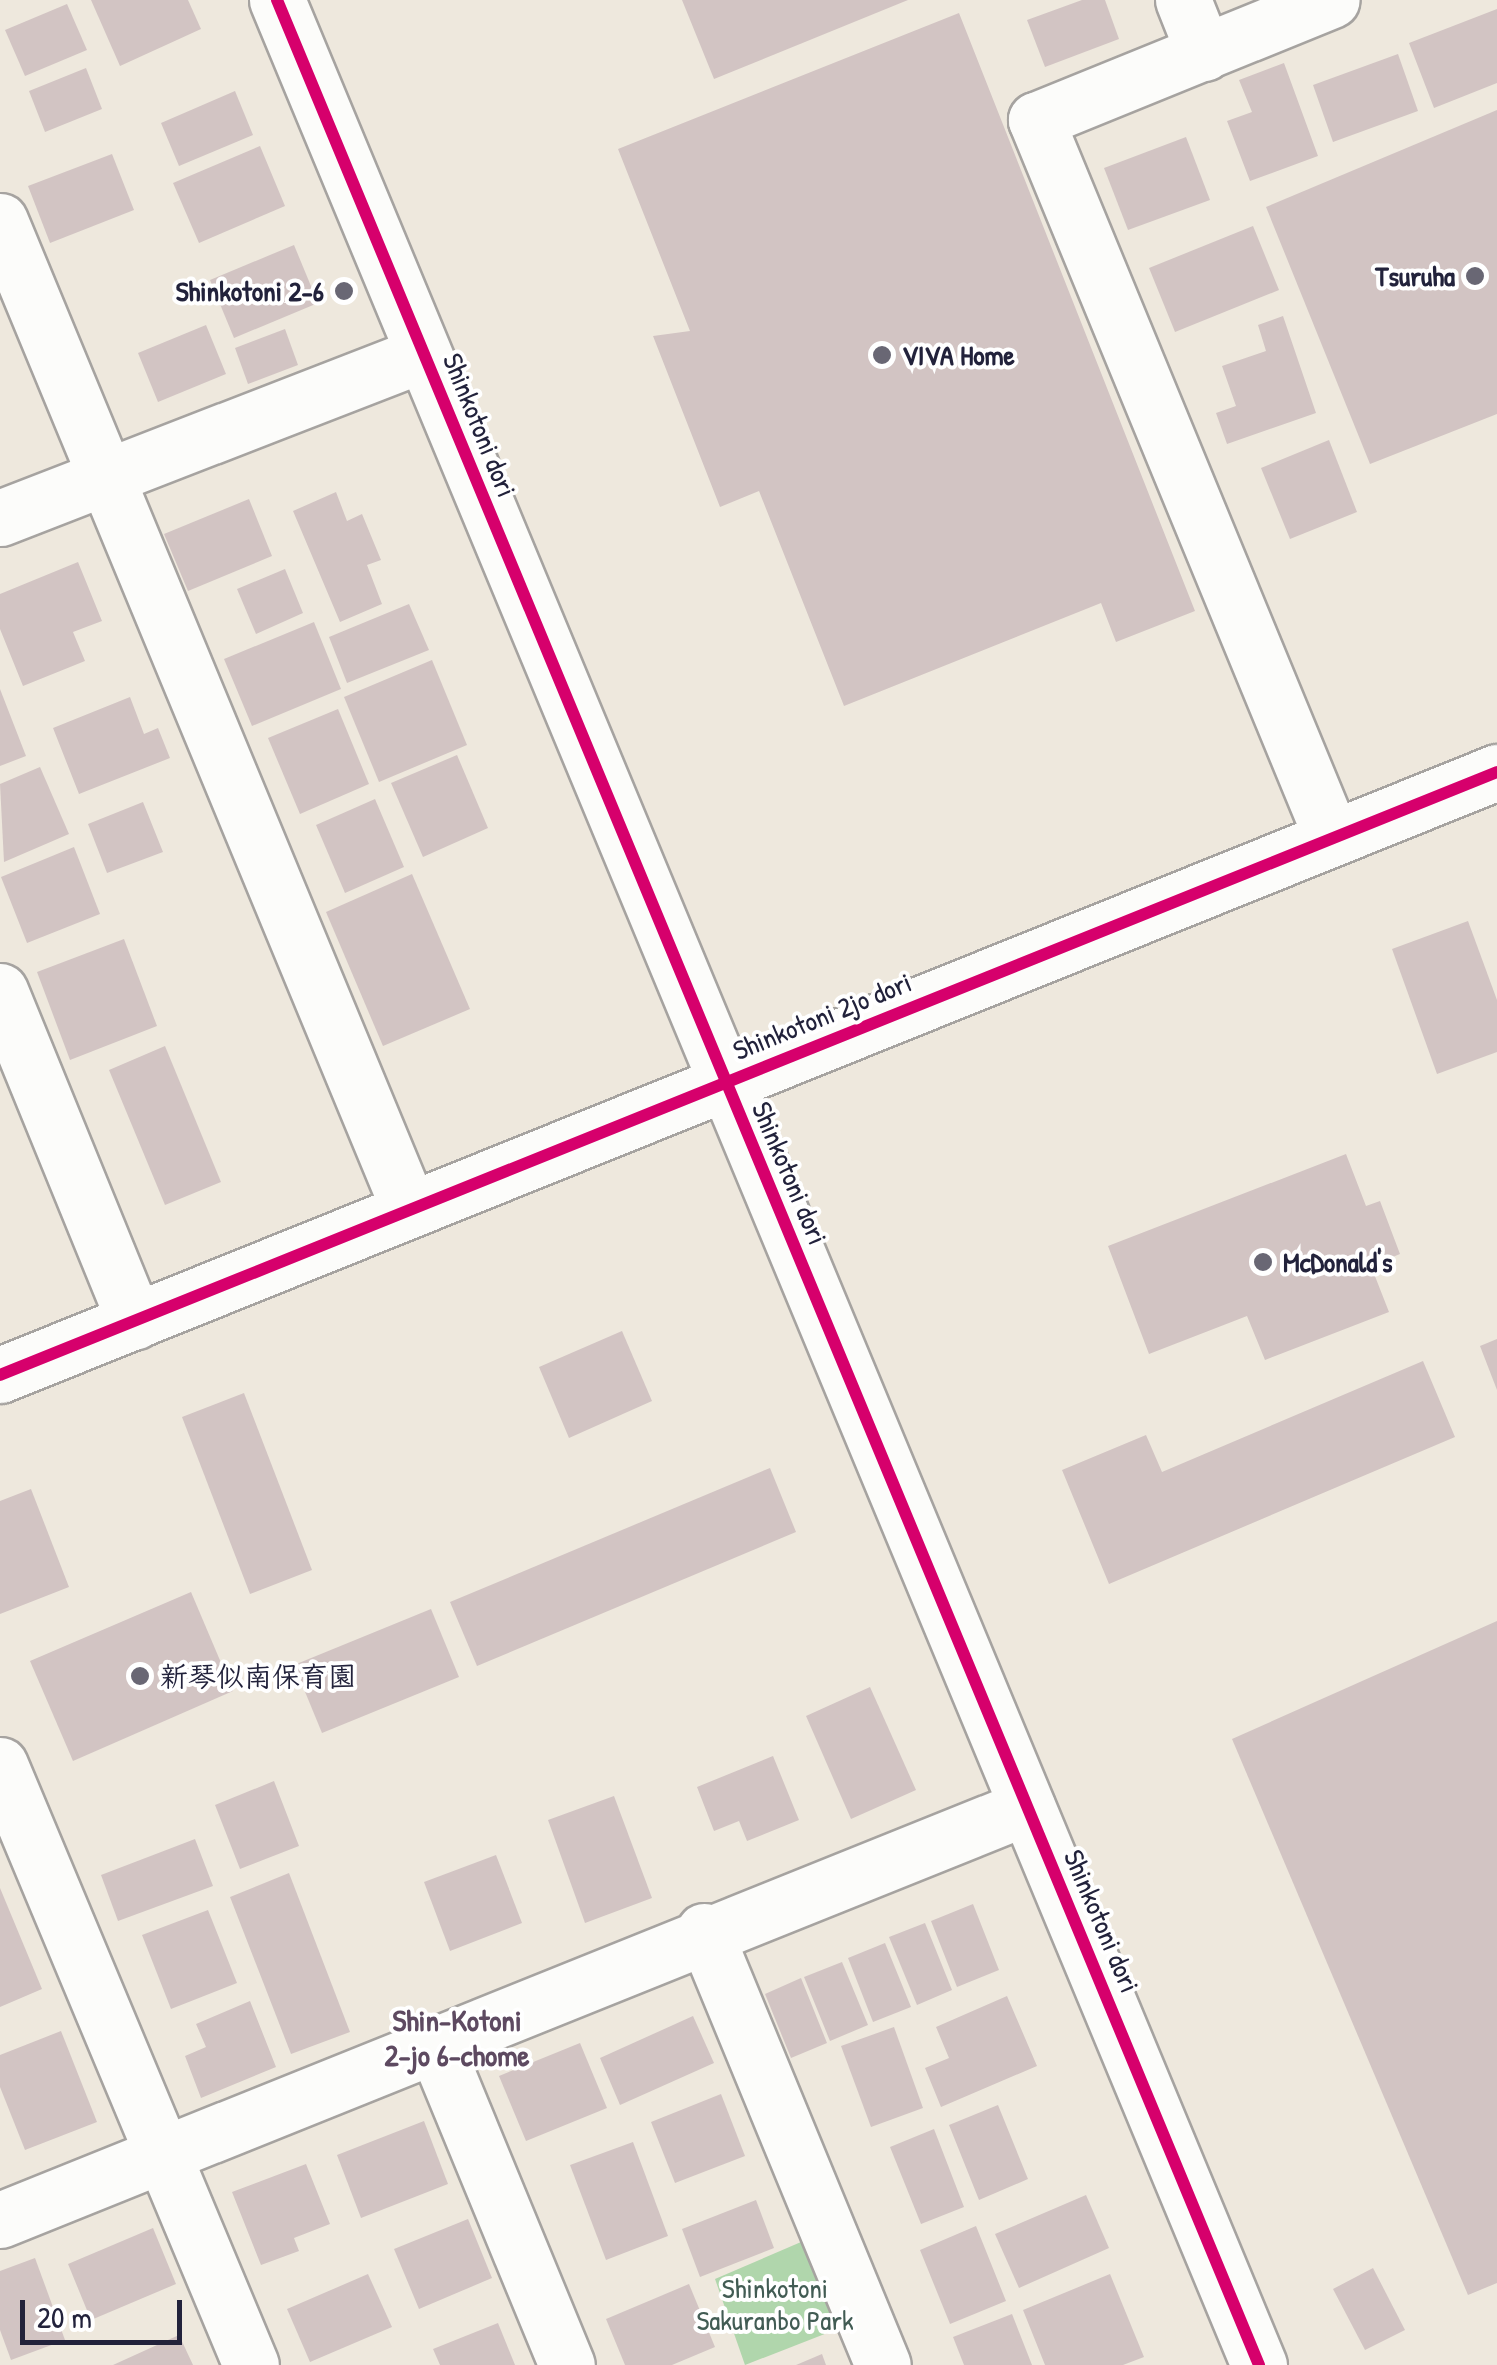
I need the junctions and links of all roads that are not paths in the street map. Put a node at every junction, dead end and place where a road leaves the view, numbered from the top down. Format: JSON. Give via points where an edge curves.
{"nodes":[{"id":1,"x":277,"y":0,"type":"edge"},
{"id":2,"x":1183,"y":0,"type":"edge"},
{"id":3,"x":1332,"y":0,"type":"edge"},
{"id":4,"x":1204,"y":52,"type":"junction"},
{"id":5,"x":0,"y":221,"type":"edge"},
{"id":6,"x":423,"y":354,"type":"junction"},
{"id":7,"x":106,"y":475,"type":"junction"},
{"id":8,"x":0,"y":518,"type":"edge"},
{"id":9,"x":1497,"y":772,"type":"edge"},
{"id":10,"x":1332,"y":838,"type":"junction"},
{"id":11,"x":1,"y":995,"type":"edge"},
{"id":12,"x":725,"y":1082,"type":"junction"},
{"id":13,"x":409,"y":1209,"type":"junction"},
{"id":14,"x":135,"y":1320,"type":"junction"},
{"id":15,"x":0,"y":1375,"type":"edge"},
{"id":16,"x":0,"y":1765,"type":"edge"},
{"id":17,"x":1027,"y":1807,"type":"junction"},
{"id":18,"x":704,"y":1932,"type":"junction"},
{"id":19,"x":435,"y":2044,"type":"junction"},
{"id":20,"x":164,"y":2154,"type":"junction"},
{"id":21,"x":0,"y":2220,"type":"edge"},
{"id":22,"x":251,"y":2365,"type":"edge"},
{"id":23,"x":567,"y":2365,"type":"edge"},
{"id":24,"x":883,"y":2365,"type":"edge"},
{"id":25,"x":1260,"y":2365,"type":"edge"}],
"edges":[{"from":1,"to":6,"type":"street","name":"Shinkotoni dori"},
{"from":2,"to":4,"type":"street"},
{"from":3,"to":4,"type":"street"},
{"from":4,"to":10,"type":"street","via":[[1036,120]]},
{"from":5,"to":7,"type":"street"},
{"from":6,"to":7,"type":"street"},
{"from":6,"to":12,"type":"street","name":"Shinkotoni dori"},
{"from":7,"to":8,"type":"street"},
{"from":7,"to":13,"type":"street"},
{"from":9,"to":10,"type":"street","name":"Shinkotoni 2jo dori"},
{"from":10,"to":12,"type":"street","name":"Shinkotoni 2jo dori"},
{"from":11,"to":14,"type":"street"},
{"from":12,"to":13,"type":"street","name":"Shinkotoni 2jo dori"},
{"from":12,"to":17,"type":"street","name":"Shinkotoni dori"},
{"from":13,"to":14,"type":"street","name":"Shinkotoni 2jo dori"},
{"from":14,"to":15,"type":"street","name":"Shinkotoni 2jo dori"},
{"from":16,"to":20,"type":"street"},
{"from":17,"to":18,"type":"street"},
{"from":17,"to":25,"type":"street","name":"Shinkotoni dori"},
{"from":18,"to":19,"type":"street"},
{"from":18,"to":24,"type":"street"},
{"from":19,"to":20,"type":"street"},
{"from":19,"to":23,"type":"street"},
{"from":20,"to":21,"type":"street"},
{"from":20,"to":22,"type":"street"}]}
